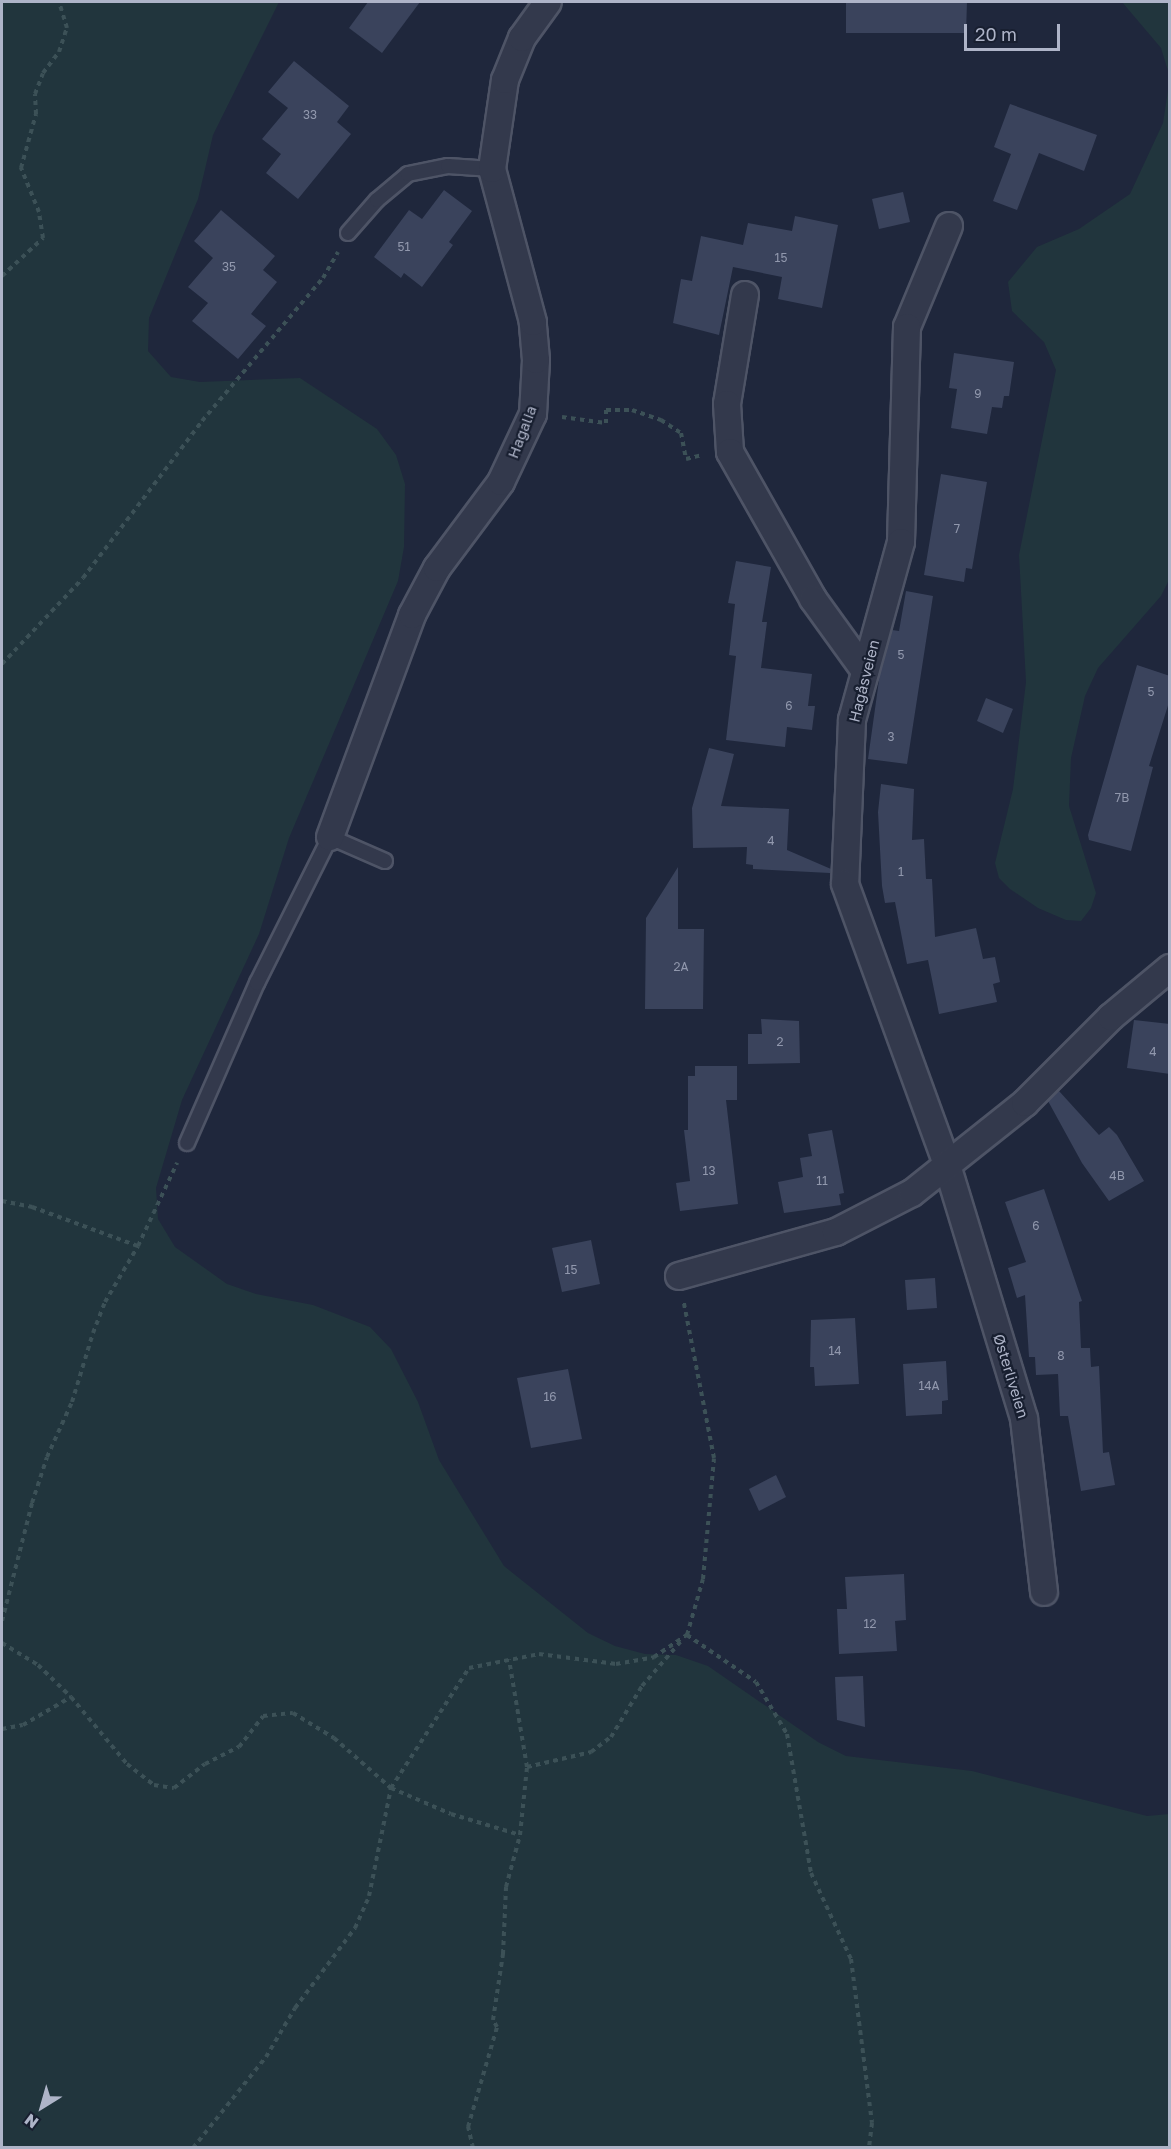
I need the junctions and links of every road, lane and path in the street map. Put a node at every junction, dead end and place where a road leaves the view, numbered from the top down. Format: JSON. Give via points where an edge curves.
{"nodes":[{"id":1,"x":59,"y":2,"type":"edge"},
{"id":2,"x":548,"y":2,"type":"edge"},
{"id":3,"x":492,"y":169,"type":"junction"},
{"id":4,"x":949,"y":226,"type":"dead end"},
{"id":5,"x":348,"y":233,"type":"joint"},
{"id":6,"x":2,"y":276,"type":"edge"},
{"id":7,"x":745,"y":295,"type":"dead end"},
{"id":8,"x":533,"y":414,"type":"junction"},
{"id":9,"x":730,"y":452,"type":"junction"},
{"id":10,"x":2,"y":664,"type":"edge"},
{"id":11,"x":866,"y":671,"type":"junction"},
{"id":12,"x":330,"y":837,"type":"junction"},
{"id":13,"x":385,"y":861,"type":"dead end"},
{"id":14,"x":1170,"y":968,"type":"edge"},
{"id":15,"x":187,"y":1143,"type":"joint"},
{"id":16,"x":947,"y":1166,"type":"junction"},
{"id":17,"x":2,"y":1201,"type":"edge"},
{"id":18,"x":138,"y":1246,"type":"junction"},
{"id":19,"x":679,"y":1276,"type":"joint"},
{"id":20,"x":1044,"y":1592,"type":"dead end"},
{"id":21,"x":2,"y":1621,"type":"edge"},
{"id":22,"x":687,"y":1635,"type":"junction"},
{"id":23,"x":2,"y":1643,"type":"edge"},
{"id":24,"x":509,"y":1659,"type":"junction"},
{"id":25,"x":71,"y":1698,"type":"junction"},
{"id":26,"x":2,"y":1729,"type":"edge"},
{"id":27,"x":527,"y":1767,"type":"junction"},
{"id":28,"x":391,"y":1788,"type":"junction"},
{"id":29,"x":520,"y":1835,"type":"junction"},
{"id":30,"x":193,"y":2148,"type":"edge"},
{"id":31,"x":473,"y":2148,"type":"edge"},
{"id":32,"x":869,"y":2148,"type":"edge"}],
"edges":[{"from":1,"to":6,"type":"path","via":[[67,28],[59,52],[43,73],[35,94],[36,114],[21,168],[39,212],[43,238]]},
{"from":2,"to":3,"type":"street","name":"Hagalia","via":[[522,38],[505,80]]},
{"from":3,"to":5,"type":"lane","via":[[448,166],[408,174],[377,200]]},
{"from":3,"to":8,"type":"street","name":"Hagalia","via":[[533,322]]},
{"from":4,"to":11,"type":"street","name":"Hagåsveien","via":[[907,327],[901,542]]},
{"from":5,"to":10,"type":"path","via":[[323,278],[202,421],[83,579]]},
{"from":7,"to":9,"type":"street","via":[[727,404]]},
{"from":8,"to":9,"type":"path","via":[[606,423],[606,410],[632,410],[661,420],[681,433],[686,459]]},
{"from":8,"to":12,"type":"street","name":"Hagalia","via":[[501,482],[437,568],[412,615]]},
{"from":9,"to":11,"type":"street","via":[[813,599]]},
{"from":11,"to":16,"type":"street","name":"Hagåsveien","via":[[852,720],[845,884]]},
{"from":12,"to":13,"type":"lane"},
{"from":12,"to":15,"type":"lane","via":[[256,983]]},
{"from":14,"to":16,"type":"street","via":[[1111,1017],[1025,1103]]},
{"from":15,"to":18,"type":"path"},
{"from":16,"to":19,"type":"street","via":[[912,1193],[836,1232]]},
{"from":16,"to":20,"type":"street","name":"Østerliveien","via":[[1024,1419]]},
{"from":17,"to":18,"type":"path","via":[[32,1207]]},
{"from":18,"to":21,"type":"path","via":[[105,1302],[72,1402],[47,1457]]},
{"from":19,"to":22,"type":"path","via":[[714,1458],[703,1579]]},
{"from":22,"to":24,"type":"path","via":[[654,1657],[616,1664],[539,1654]]},
{"from":22,"to":27,"type":"path","via":[[642,1686],[611,1737],[591,1752]]},
{"from":22,"to":32,"type":"path","via":[[756,1682],[787,1734],[812,1873],[851,1959],[873,2122]]},
{"from":23,"to":25,"type":"path","via":[[38,1665]]},
{"from":24,"to":27,"type":"path"},
{"from":24,"to":28,"type":"path","via":[[469,1668]]},
{"from":25,"to":26,"type":"path","via":[[23,1725]]},
{"from":25,"to":28,"type":"path","via":[[127,1764],[154,1785],[174,1788],[205,1764],[238,1747],[262,1716],[293,1713],[334,1738]]},
{"from":27,"to":29,"type":"path"},
{"from":28,"to":29,"type":"path","via":[[451,1814]]},
{"from":28,"to":30,"type":"path","via":[[369,1896],[355,1928],[295,2008],[266,2057]]},
{"from":29,"to":31,"type":"path","via":[[506,1887],[503,1954],[493,2020],[497,2026],[468,2127]]}]}
